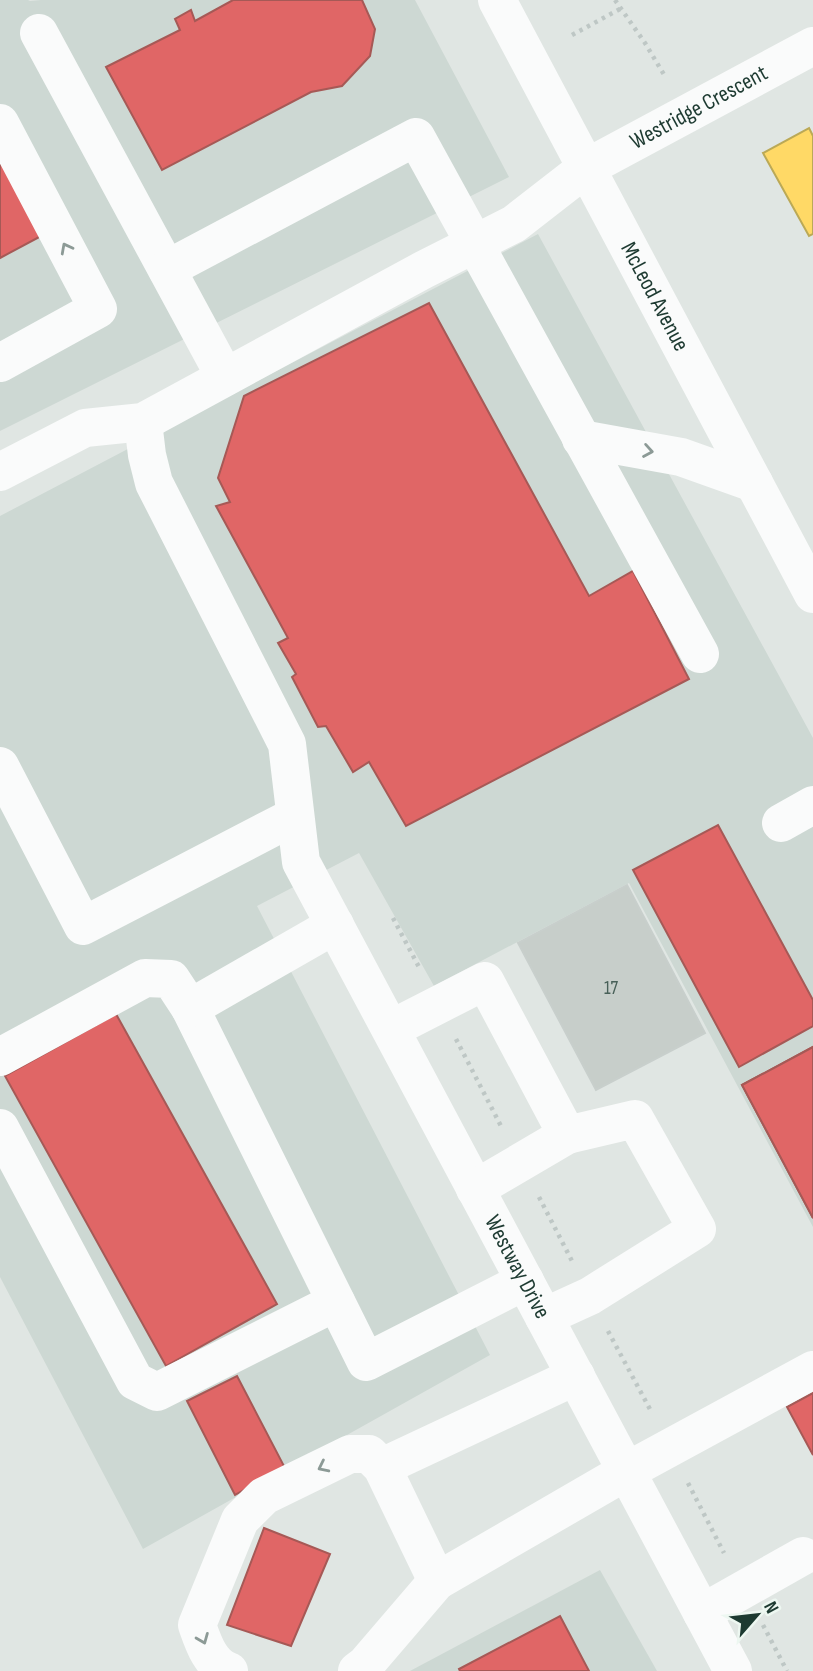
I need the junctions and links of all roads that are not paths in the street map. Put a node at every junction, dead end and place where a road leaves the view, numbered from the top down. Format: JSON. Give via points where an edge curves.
{"nodes":[{"id":1,"x":497,"y":0,"type":"edge"},
{"id":2,"x":39,"y":33,"type":"dead end"},
{"id":3,"x":813,"y":46,"type":"edge"},
{"id":4,"x":0,"y":123,"type":"edge"},
{"id":5,"x":586,"y":167,"type":"junction"},
{"id":6,"x":474,"y":244,"type":"junction"},
{"id":7,"x":167,"y":269,"type":"junction"},
{"id":8,"x":0,"y":363,"type":"edge"},
{"id":9,"x":225,"y":377,"type":"junction"},
{"id":10,"x":143,"y":422,"type":"junction"},
{"id":11,"x":581,"y":439,"type":"junction"},
{"id":12,"x":0,"y":472,"type":"edge"},
{"id":13,"x":754,"y":483,"type":"junction"},
{"id":14,"x":813,"y":594,"type":"edge"},
{"id":15,"x":700,"y":654,"type":"dead end"},
{"id":16,"x":0,"y":766,"type":"edge"},
{"id":17,"x":813,"y":805,"type":"edge"},
{"id":18,"x":295,"y":816,"type":"junction"},
{"id":19,"x":780,"y":823,"type":"dead end"},
{"id":20,"x":335,"y":925,"type":"junction"},
{"id":21,"x":190,"y":1008,"type":"junction"},
{"id":22,"x":391,"y":1029,"type":"junction"},
{"id":23,"x":0,"y":1057,"type":"edge"},
{"id":24,"x":0,"y":1128,"type":"edge"},
{"id":25,"x":566,"y":1135,"type":"junction"},
{"id":26,"x":475,"y":1189,"type":"junction"},
{"id":27,"x":525,"y":1281,"type":"junction"},
{"id":28,"x":335,"y":1301,"type":"junction"},
{"id":29,"x":544,"y":1317,"type":"junction"},
{"id":30,"x":813,"y":1370,"type":"edge"},
{"id":31,"x":576,"y":1376,"type":"junction"},
{"id":32,"x":382,"y":1467,"type":"junction"},
{"id":33,"x":627,"y":1471,"type":"junction"},
{"id":34,"x":803,"y":1556,"type":"dead end"},
{"id":35,"x":437,"y":1581,"type":"junction"},
{"id":36,"x":702,"y":1613,"type":"junction"},
{"id":37,"x":361,"y":1668,"type":"edge"},
{"id":38,"x":229,"y":1671,"type":"edge"},
{"id":39,"x":733,"y":1671,"type":"edge"}],
"edges":[{"from":1,"to":5,"type":"street","name":"McLeod Avenue"},
{"from":2,"to":7,"type":"street"},
{"from":3,"to":5,"type":"street","name":"Westridge Crescent"},
{"from":8,"to":4,"type":"street","one_way":true,"via":[[98,309]]},
{"from":5,"to":6,"type":"street","name":"Westridge Crescent","via":[[514,223]]},
{"from":5,"to":13,"type":"street","name":"McLeod Avenue"},
{"from":6,"to":7,"type":"street","via":[[416,137]]},
{"from":6,"to":9,"type":"street","name":"Westridge Crescent"},
{"from":6,"to":11,"type":"street"},
{"from":7,"to":9,"type":"street"},
{"from":9,"to":10,"type":"street","name":"Westridge Crescent"},
{"from":10,"to":12,"type":"street","via":[[85,428]]},
{"from":10,"to":18,"type":"street","via":[[154,483],[287,744]]},
{"from":11,"to":13,"type":"street","one_way":true,"via":[[681,457]]},
{"from":11,"to":15,"type":"street"},
{"from":13,"to":14,"type":"street","name":"McLeod Avenue"},
{"from":16,"to":18,"type":"street","via":[[83,926]]},
{"from":17,"to":19,"type":"street"},
{"from":18,"to":20,"type":"street","name":"Westway Drive","via":[[301,862]]},
{"from":20,"to":21,"type":"street"},
{"from":20,"to":22,"type":"street","name":"Westway Drive"},
{"from":21,"to":23,"type":"street","via":[[171,979],[145,978]]},
{"from":21,"to":28,"type":"street"},
{"from":22,"to":25,"type":"street","via":[[485,981]]},
{"from":22,"to":26,"type":"street","name":"Westway Drive"},
{"from":24,"to":28,"type":"street","via":[[135,1381],[157,1392]]},
{"from":25,"to":26,"type":"street"},
{"from":25,"to":29,"type":"street","via":[[635,1119],[697,1229],[590,1296]]},
{"from":26,"to":27,"type":"street","name":"Westway Drive"},
{"from":27,"to":28,"type":"street","via":[[366,1362]]},
{"from":27,"to":29,"type":"street","name":"Westway Drive"},
{"from":29,"to":31,"type":"street","name":"Westway Drive"},
{"from":30,"to":33,"type":"street"},
{"from":31,"to":32,"type":"street"},
{"from":31,"to":33,"type":"street","name":"Westway Drive"},
{"from":32,"to":35,"type":"street"},
{"from":32,"to":38,"type":"street","one_way":true,"via":[[369,1454],[350,1454],[264,1496],[240,1520],[197,1625],[204,1645],[220,1668]]},
{"from":33,"to":35,"type":"street"},
{"from":33,"to":36,"type":"street","name":"Westway Drive"},
{"from":34,"to":36,"type":"street"},
{"from":35,"to":37,"type":"street"},
{"from":36,"to":39,"type":"street","name":"Westway Drive"}]}
